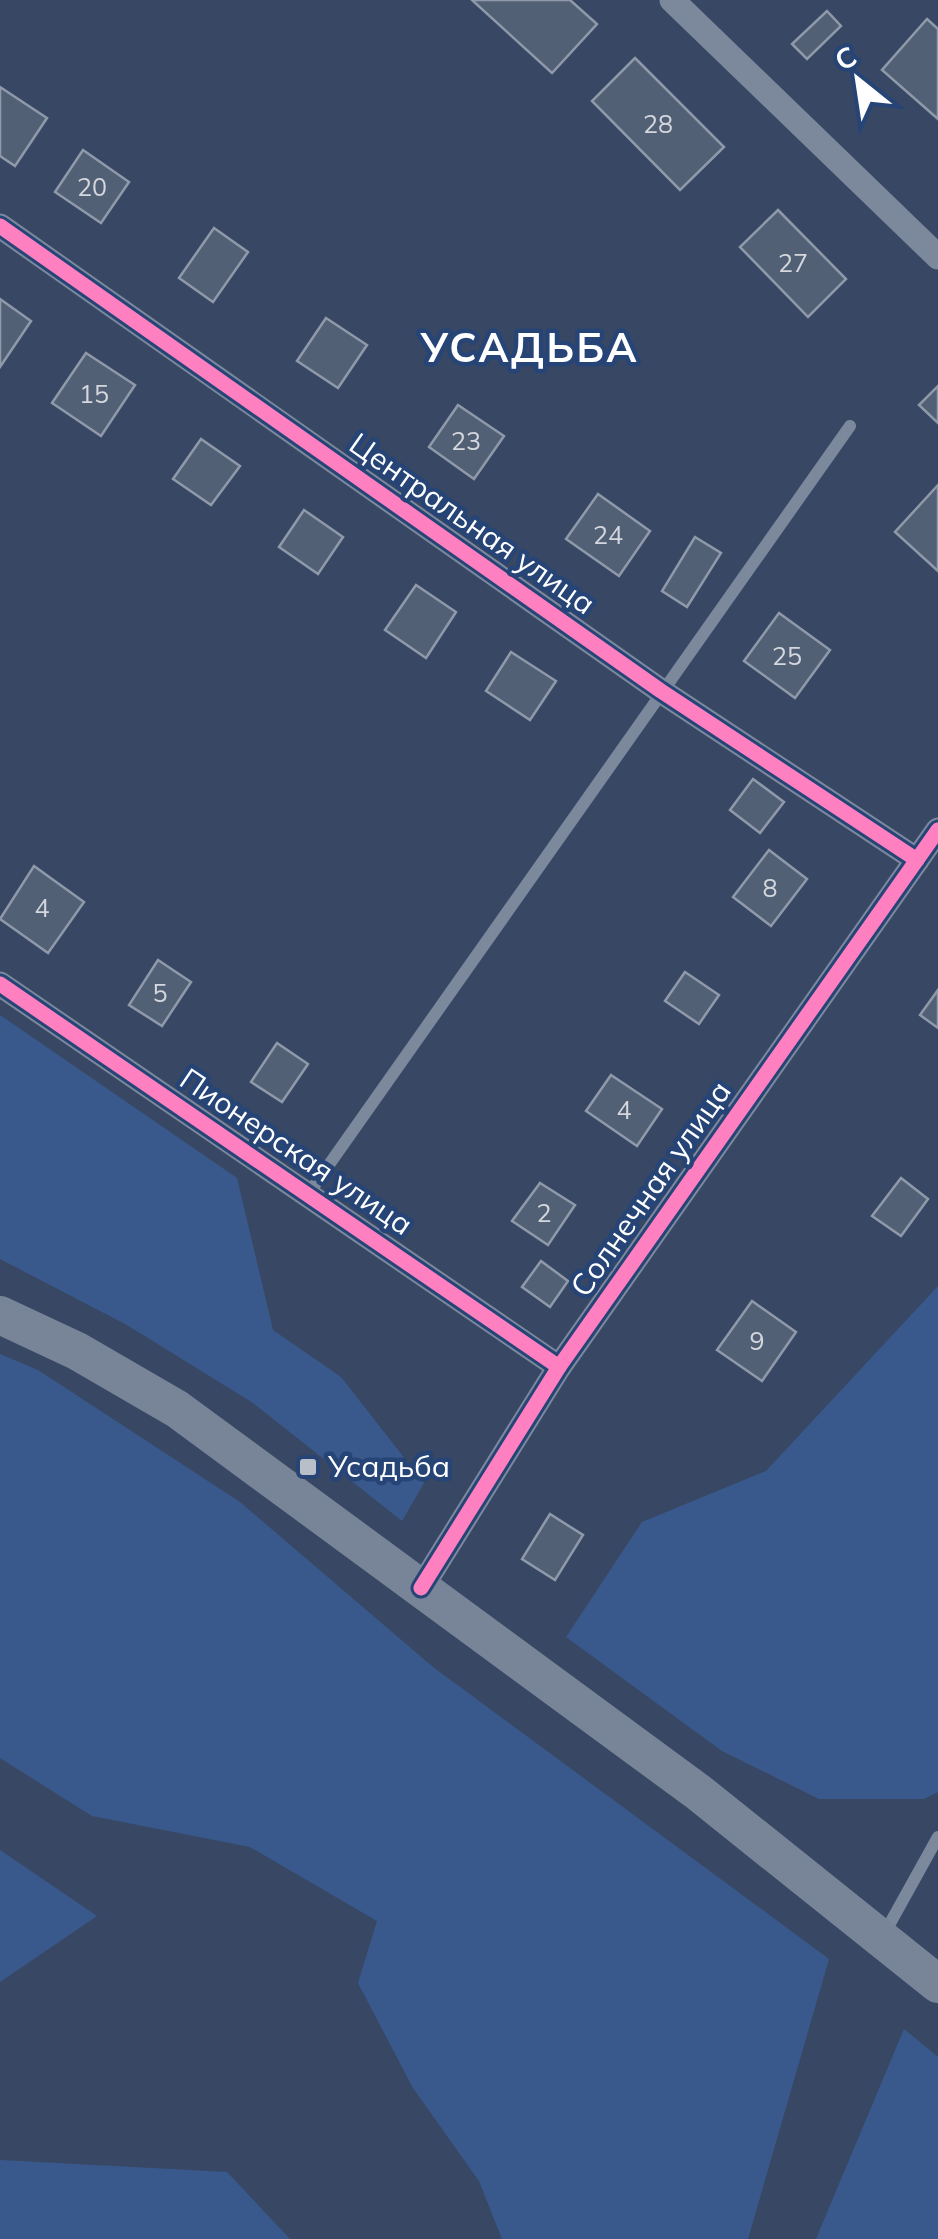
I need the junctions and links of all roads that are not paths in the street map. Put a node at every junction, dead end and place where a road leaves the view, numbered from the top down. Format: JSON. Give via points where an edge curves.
{"nodes":[{"id":1,"x":672,"y":0,"type":"edge"},
{"id":2,"x":0,"y":226,"type":"edge"},
{"id":3,"x":938,"y":257,"type":"edge"},
{"id":4,"x":850,"y":426,"type":"dead end"},
{"id":5,"x":661,"y":691,"type":"junction"},
{"id":6,"x":938,"y":830,"type":"edge"},
{"id":7,"x":917,"y":860,"type":"junction"},
{"id":8,"x":0,"y":984,"type":"edge"},
{"id":9,"x":310,"y":1194,"type":"junction"},
{"id":10,"x":0,"y":1315,"type":"edge"},
{"id":11,"x":559,"y":1367,"type":"junction"},
{"id":12,"x":420,"y":1588,"type":"junction"},
{"id":13,"x":938,"y":1838,"type":"edge"},
{"id":14,"x":882,"y":1938,"type":"junction"},
{"id":15,"x":938,"y":1984,"type":"edge"}],
"edges":[{"from":1,"to":3,"type":"street"},
{"from":2,"to":5,"type":"street","name":"Центральная улица"},
{"from":4,"to":5,"type":"lane"},
{"from":5,"to":7,"type":"street","name":"Центральная улица"},
{"from":5,"to":9,"type":"lane"},
{"from":6,"to":7,"type":"street","name":"Солнечная улица"},
{"from":7,"to":11,"type":"street","name":"Солнечная улица"},
{"from":8,"to":9,"type":"street","name":"Пионерская улица"},
{"from":9,"to":11,"type":"street","name":"Пионерская улица"},
{"from":10,"to":12,"type":"main road","via":[[177,1409]]},
{"from":11,"to":12,"type":"street","name":"Солнечная улица"},
{"from":12,"to":14,"type":"main road","via":[[698,1792]]},
{"from":13,"to":14,"type":"lane"},
{"from":14,"to":15,"type":"main road"}]}
